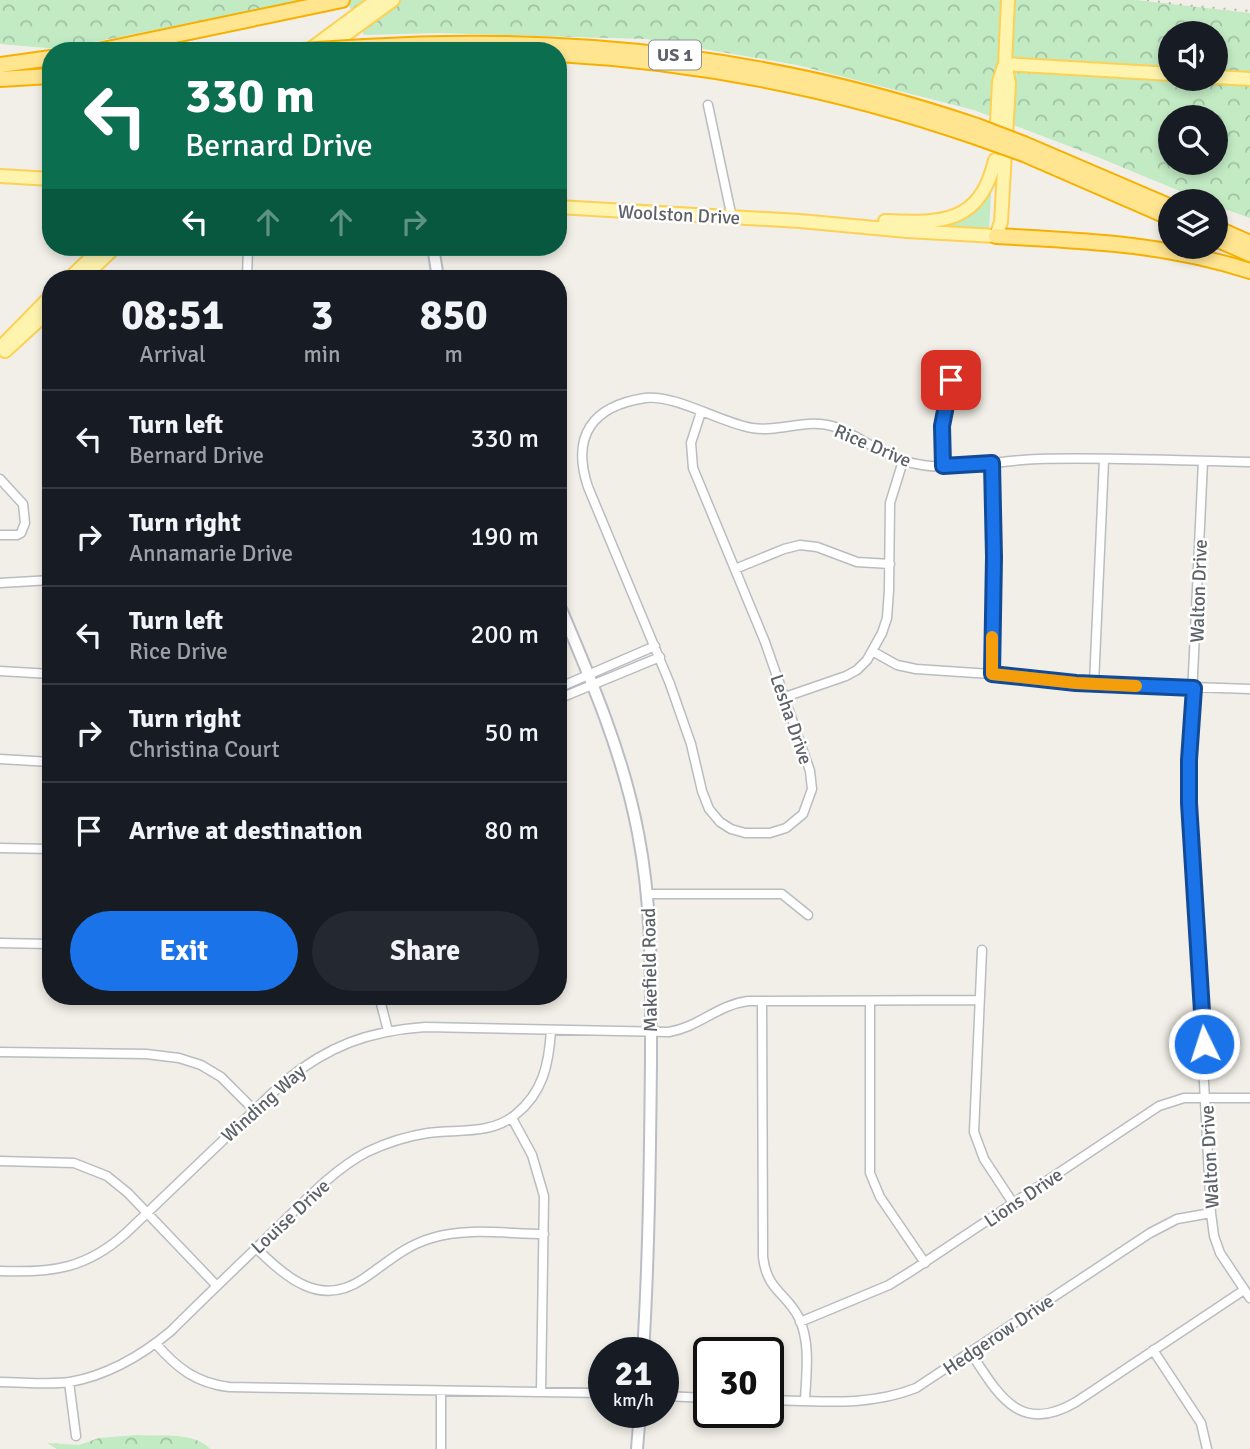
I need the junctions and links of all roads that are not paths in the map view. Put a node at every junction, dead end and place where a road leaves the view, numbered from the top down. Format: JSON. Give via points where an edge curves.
{"nodes":[{"id":1,"x":342,"y":0,"type":"edge"},
{"id":2,"x":377,"y":0,"type":"edge"},
{"id":3,"x":393,"y":0,"type":"edge"},
{"id":4,"x":1008,"y":0,"type":"edge"},
{"id":5,"x":141,"y":42,"type":"edge"},
{"id":6,"x":321,"y":42,"type":"edge"},
{"id":7,"x":335,"y":42,"type":"edge"},
{"id":8,"x":567,"y":45,"type":"edge"},
{"id":9,"x":567,"y":55,"type":"edge"},
{"id":10,"x":42,"y":59,"type":"edge"},
{"id":11,"x":1005,"y":64,"type":"junction"},
{"id":12,"x":0,"y":66,"type":"edge"},
{"id":13,"x":42,"y":66,"type":"edge"},
{"id":14,"x":1158,"y":73,"type":"edge"},
{"id":15,"x":42,"y":77,"type":"edge"},
{"id":16,"x":1228,"y":78,"type":"edge"},
{"id":17,"x":0,"y":79,"type":"edge"},
{"id":18,"x":1250,"y":79,"type":"edge"},
{"id":19,"x":708,"y":105,"type":"dead end"},
{"id":20,"x":977,"y":131,"type":"junction"},
{"id":21,"x":1024,"y":149,"type":"junction"},
{"id":22,"x":995,"y":160,"type":"junction"},
{"id":23,"x":0,"y":176,"type":"edge"},
{"id":24,"x":42,"y":178,"type":"edge"},
{"id":25,"x":1158,"y":201,"type":"edge"},
{"id":26,"x":567,"y":208,"type":"edge"},
{"id":27,"x":1158,"y":212,"type":"edge"},
{"id":28,"x":732,"y":218,"type":"junction"},
{"id":29,"x":800,"y":221,"type":"junction"},
{"id":30,"x":1228,"y":224,"type":"edge"},
{"id":31,"x":1250,"y":232,"type":"edge"},
{"id":32,"x":1228,"y":233,"type":"edge"},
{"id":33,"x":996,"y":236,"type":"junction"},
{"id":34,"x":1250,"y":243,"type":"edge"},
{"id":35,"x":1228,"y":244,"type":"edge"},
{"id":36,"x":1250,"y":254,"type":"edge"},
{"id":37,"x":93,"y":256,"type":"edge"},
{"id":38,"x":106,"y":256,"type":"edge"},
{"id":39,"x":78,"y":270,"type":"edge"},
{"id":40,"x":91,"y":270,"type":"edge"},
{"id":41,"x":1250,"y":271,"type":"edge"},
{"id":42,"x":42,"y":305,"type":"edge"},
{"id":43,"x":42,"y":317,"type":"edge"},
{"id":44,"x":0,"y":348,"type":"edge"},
{"id":45,"x":0,"y":355,"type":"edge"},
{"id":46,"x":950,"y":371,"type":"dead end"},
{"id":47,"x":701,"y":412,"type":"junction"},
{"id":48,"x":1104,"y":460,"type":"junction"},
{"id":49,"x":902,"y":461,"type":"junction"},
{"id":50,"x":1203,"y":461,"type":"junction"},
{"id":51,"x":1250,"y":462,"type":"edge"},
{"id":52,"x":992,"y":463,"type":"junction"},
{"id":53,"x":943,"y":466,"type":"junction"},
{"id":54,"x":0,"y":480,"type":"edge"},
{"id":55,"x":0,"y":535,"type":"edge"},
{"id":56,"x":890,"y":564,"type":"junction"},
{"id":57,"x":736,"y":569,"type":"junction"},
{"id":58,"x":42,"y":581,"type":"edge"},
{"id":59,"x":0,"y":583,"type":"edge"},
{"id":60,"x":567,"y":623,"type":"edge"},
{"id":61,"x":655,"y":646,"type":"junction"},
{"id":62,"x":872,"y":651,"type":"junction"},
{"id":63,"x":660,"y":657,"type":"junction"},
{"id":64,"x":0,"y":671,"type":"edge"},
{"id":65,"x":42,"y":673,"type":"edge"},
{"id":66,"x":992,"y":674,"type":"junction"},
{"id":67,"x":591,"y":680,"type":"junction"},
{"id":68,"x":1094,"y":684,"type":"junction"},
{"id":69,"x":567,"y":686,"type":"edge"},
{"id":70,"x":1194,"y":688,"type":"junction"},
{"id":71,"x":1250,"y":689,"type":"edge"},
{"id":72,"x":567,"y":694,"type":"edge"},
{"id":73,"x":785,"y":697,"type":"junction"},
{"id":74,"x":0,"y":759,"type":"edge"},
{"id":75,"x":42,"y":761,"type":"edge"},
{"id":76,"x":0,"y":848,"type":"edge"},
{"id":77,"x":42,"y":849,"type":"edge"},
{"id":78,"x":648,"y":894,"type":"junction"},
{"id":79,"x":808,"y":915,"type":"dead end"},
{"id":80,"x":0,"y":943,"type":"edge"},
{"id":81,"x":42,"y":944,"type":"edge"},
{"id":82,"x":982,"y":950,"type":"dead end"},
{"id":83,"x":979,"y":1000,"type":"junction"},
{"id":84,"x":870,"y":1001,"type":"junction"},
{"id":85,"x":762,"y":1002,"type":"junction"},
{"id":86,"x":381,"y":1005,"type":"edge"},
{"id":87,"x":551,"y":1030,"type":"junction"},
{"id":88,"x":388,"y":1031,"type":"junction"},
{"id":89,"x":651,"y":1031,"type":"junction"},
{"id":90,"x":0,"y":1052,"type":"edge"},
{"id":91,"x":1206,"y":1097,"type":"junction"},
{"id":92,"x":1250,"y":1098,"type":"edge"},
{"id":93,"x":254,"y":1110,"type":"junction"},
{"id":94,"x":512,"y":1118,"type":"junction"},
{"id":95,"x":0,"y":1161,"type":"edge"},
{"id":96,"x":1013,"y":1203,"type":"junction"},
{"id":97,"x":147,"y":1212,"type":"junction"},
{"id":98,"x":1211,"y":1213,"type":"junction"},
{"id":99,"x":544,"y":1234,"type":"junction"},
{"id":100,"x":256,"y":1248,"type":"junction"},
{"id":101,"x":925,"y":1263,"type":"junction"},
{"id":102,"x":0,"y":1272,"type":"edge"},
{"id":103,"x":217,"y":1286,"type":"junction"},
{"id":104,"x":1244,"y":1290,"type":"junction"},
{"id":105,"x":1250,"y":1298,"type":"edge"},
{"id":106,"x":800,"y":1322,"type":"junction"},
{"id":107,"x":644,"y":1337,"type":"edge"},
{"id":108,"x":156,"y":1344,"type":"junction"},
{"id":109,"x":1153,"y":1350,"type":"junction"},
{"id":110,"x":971,"y":1353,"type":"junction"},
{"id":111,"x":0,"y":1382,"type":"edge"},
{"id":112,"x":69,"y":1382,"type":"junction"},
{"id":113,"x":441,"y":1391,"type":"junction"},
{"id":114,"x":541,"y":1392,"type":"junction"},
{"id":115,"x":588,"y":1393,"type":"edge"},
{"id":116,"x":784,"y":1400,"type":"edge"},
{"id":117,"x":804,"y":1401,"type":"junction"},
{"id":118,"x":639,"y":1428,"type":"edge"},
{"id":119,"x":76,"y":1436,"type":"dead end"},
{"id":120,"x":440,"y":1449,"type":"edge"},
{"id":121,"x":637,"y":1449,"type":"edge"},
{"id":122,"x":1207,"y":1449,"type":"edge"}],
"edges":[{"from":1,"to":5,"type":"highway"},
{"from":2,"to":6,"type":"main road"},
{"from":3,"to":7,"type":"main road"},
{"from":4,"to":11,"type":"main road","name":"Woolston Drive"},
{"from":8,"to":20,"type":"highway","number":"US 1","bridge":true,"via":[[682,55],[766,69],[898,101]]},
{"from":9,"to":20,"type":"highway","number":"US 1","via":[[764,79]]},
{"from":10,"to":12,"type":"highway"},
{"from":11,"to":14,"type":"main road"},
{"from":11,"to":22,"type":"main road","name":"Woolston Drive","via":[[999,82]]},
{"from":11,"to":33,"type":"main road","name":"Woolston Drive","via":[[1009,83],[1001,222]]},
{"from":12,"to":13,"type":"highway"},
{"from":15,"to":17,"type":"highway"},
{"from":16,"to":18,"type":"main road"},
{"from":19,"to":28,"type":"street"},
{"from":20,"to":21,"type":"highway","number":"US 1","bridge":true},
{"from":21,"to":25,"type":"highway","number":"US 1"},
{"from":21,"to":27,"type":"highway","number":"US 1"},
{"from":22,"to":29,"type":"main road","name":"Woolston Drive","via":[[977,200],[960,214],[941,221]]},
{"from":22,"to":33,"type":"main road","name":"Woolston Drive"},
{"from":23,"to":24,"type":"main road"},
{"from":26,"to":28,"type":"main road","name":"Woolston Drive"},
{"from":28,"to":29,"type":"main road","name":"Woolston Drive"},
{"from":29,"to":33,"type":"main road","name":"Woolston Drive"},
{"from":30,"to":31,"type":"highway"},
{"from":32,"to":34,"type":"highway"},
{"from":33,"to":41,"type":"highway","via":[[1148,246]]},
{"from":35,"to":36,"type":"highway"},
{"from":37,"to":39,"type":"main road"},
{"from":38,"to":40,"type":"main road"},
{"from":42,"to":44,"type":"main road"},
{"from":43,"to":45,"type":"main road"},
{"from":46,"to":53,"type":"street","via":[[942,426]]},
{"from":47,"to":49,"type":"street","name":"Rice Drive","via":[[753,428],[825,424]]},
{"from":47,"to":57,"type":"street","name":"Lesha Drive","via":[[691,443],[693,468]]},
{"from":47,"to":61,"type":"street","name":"Rice Drive","via":[[651,398],[623,404],[595,420],[582,444],[580,462],[588,487]]},
{"from":48,"to":50,"type":"street","name":"Rice Drive"},
{"from":48,"to":52,"type":"street","name":"Rice Drive"},
{"from":48,"to":68,"type":"street"},
{"from":49,"to":53,"type":"street","name":"Rice Drive"},
{"from":49,"to":56,"type":"street","via":[[890,503]]},
{"from":50,"to":51,"type":"street","name":"Rice Drive"},
{"from":50,"to":70,"type":"street","name":"Walton Drive"},
{"from":52,"to":53,"type":"street","name":"Rice Drive"},
{"from":52,"to":66,"type":"street"},
{"from":54,"to":55,"type":"street","via":[[23,504],[25,523],[17,535]]},
{"from":56,"to":57,"type":"street","via":[[856,562],[800,545]]},
{"from":56,"to":62,"type":"street","via":[[885,628]]},
{"from":57,"to":73,"type":"street","name":"Lesha Drive"},
{"from":58,"to":59,"type":"street"},
{"from":60,"to":67,"type":"street","name":"Makefield Road"},
{"from":61,"to":63,"type":"street","name":"Rice Drive"},
{"from":61,"to":67,"type":"street"},
{"from":62,"to":66,"type":"street","via":[[905,668]]},
{"from":62,"to":73,"type":"street","via":[[846,676]]},
{"from":63,"to":67,"type":"street"},
{"from":63,"to":73,"type":"street","name":"Lesha Drive","via":[[707,805],[731,830],[778,831],[794,823],[807,808],[812,777]]},
{"from":64,"to":65,"type":"street"},
{"from":66,"to":68,"type":"street"},
{"from":67,"to":69,"type":"street"},
{"from":67,"to":72,"type":"street"},
{"from":67,"to":78,"type":"street","name":"Makefield Road","via":[[632,806]]},
{"from":68,"to":70,"type":"street"},
{"from":70,"to":71,"type":"street"},
{"from":70,"to":91,"type":"street","name":"Walton Drive","via":[[1189,803]]},
{"from":74,"to":75,"type":"street"},
{"from":76,"to":77,"type":"street"},
{"from":78,"to":79,"type":"street","via":[[782,894]]},
{"from":78,"to":89,"type":"street","name":"Makefield Road"},
{"from":80,"to":81,"type":"street"},
{"from":82,"to":83,"type":"street"},
{"from":83,"to":84,"type":"street","name":"Winding Way"},
{"from":83,"to":96,"type":"street","via":[[974,1132],[984,1158]]},
{"from":84,"to":85,"type":"street","name":"Winding Way"},
{"from":84,"to":101,"type":"street","via":[[870,1173],[880,1198]]},
{"from":85,"to":89,"type":"street","name":"Winding Way","via":[[737,1003],[681,1030]]},
{"from":85,"to":106,"type":"street","via":[[763,1257],[771,1284]]},
{"from":86,"to":88,"type":"street"},
{"from":87,"to":88,"type":"street","name":"Winding Way","via":[[425,1027]]},
{"from":87,"to":89,"type":"street","name":"Winding Way"},
{"from":87,"to":94,"type":"street","name":"Louise Drive","via":[[542,1084]]},
{"from":88,"to":93,"type":"street","name":"Winding Way","via":[[350,1042],[312,1061]]},
{"from":89,"to":107,"type":"street","name":"Makefield Road"},
{"from":90,"to":93,"type":"street","via":[[179,1058],[221,1077]]},
{"from":91,"to":92,"type":"street","name":"Lions Drive"},
{"from":91,"to":96,"type":"street","name":"Lions Drive","via":[[1159,1106]]},
{"from":91,"to":98,"type":"street","name":"Walton Drive"},
{"from":93,"to":97,"type":"street","name":"Winding Way"},
{"from":94,"to":99,"type":"street","via":[[542,1184]]},
{"from":94,"to":100,"type":"street","name":"Louise Drive","via":[[485,1129],[415,1136],[368,1152],[336,1173]]},
{"from":95,"to":97,"type":"street","via":[[66,1162],[91,1168],[116,1182]]},
{"from":96,"to":101,"type":"street","name":"Lions Drive"},
{"from":97,"to":102,"type":"street","name":"Winding Way","via":[[117,1241],[84,1262],[47,1272]]},
{"from":97,"to":103,"type":"street"},
{"from":98,"to":104,"type":"street","name":"Walton Drive","via":[[1220,1253]]},
{"from":98,"to":110,"type":"street","name":"Hedgerow Drive","via":[[1177,1219],[1150,1233]]},
{"from":99,"to":100,"type":"street","via":[[461,1233],[430,1238],[402,1250],[356,1283],[334,1289],[300,1284]]},
{"from":99,"to":114,"type":"street"},
{"from":100,"to":103,"type":"street","name":"Louise Drive"},
{"from":101,"to":106,"type":"street","name":"Lions Drive","via":[[889,1284]]},
{"from":103,"to":108,"type":"street","name":"Louise Drive"},
{"from":104,"to":105,"type":"street","name":"Walton Drive"},
{"from":104,"to":109,"type":"street"},
{"from":106,"to":117,"type":"street","via":[[806,1346]]},
{"from":108,"to":112,"type":"street","name":"Louise Drive","via":[[120,1366]]},
{"from":108,"to":113,"type":"street","via":[[185,1373],[213,1385]]},
{"from":109,"to":110,"type":"street","via":[[1063,1410],[1039,1415],[1023,1412],[1001,1398]]},
{"from":109,"to":122,"type":"street","via":[[1196,1413]]},
{"from":110,"to":117,"type":"street","name":"Hedgerow Drive","via":[[901,1394],[857,1402]]},
{"from":111,"to":112,"type":"street","name":"Louise Drive"},
{"from":112,"to":119,"type":"street"},
{"from":113,"to":114,"type":"street"},
{"from":113,"to":120,"type":"street"},
{"from":114,"to":115,"type":"street"},
{"from":116,"to":117,"type":"street","name":"Hedgerow Drive"},
{"from":118,"to":121,"type":"street"}]}
